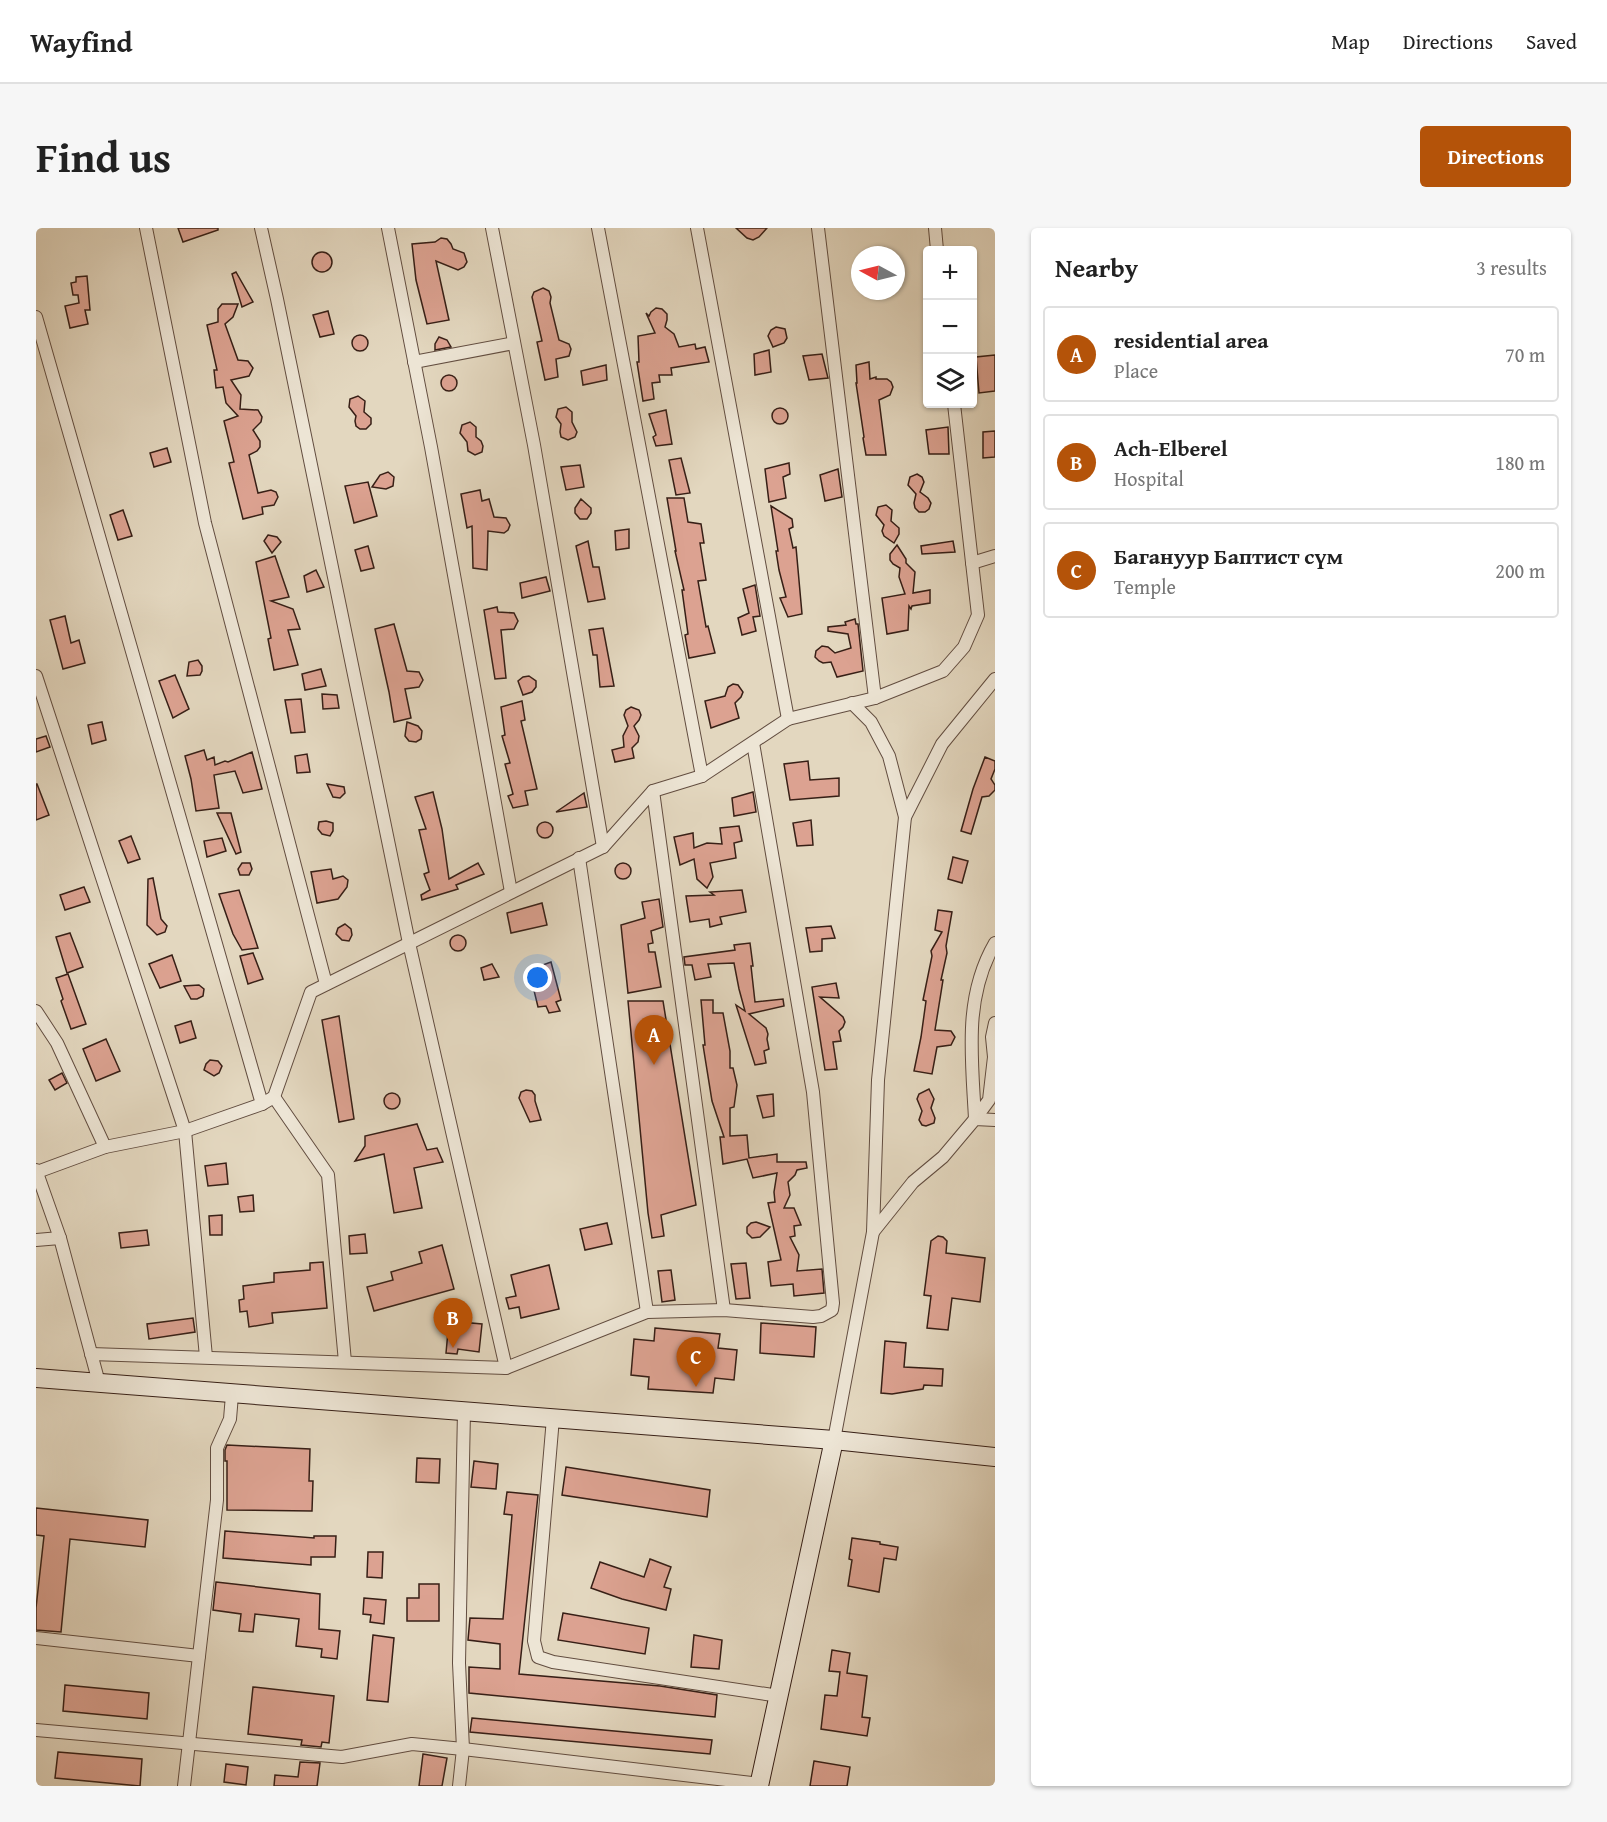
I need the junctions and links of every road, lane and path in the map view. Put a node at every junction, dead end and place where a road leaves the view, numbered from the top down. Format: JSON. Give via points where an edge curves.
{"nodes":[{"id":1,"x":146,"y":228,"type":"edge"},
{"id":2,"x":261,"y":228,"type":"edge"},
{"id":3,"x":388,"y":228,"type":"edge"},
{"id":4,"x":492,"y":228,"type":"edge"},
{"id":5,"x":598,"y":228,"type":"edge"},
{"id":6,"x":697,"y":228,"type":"edge"},
{"id":7,"x":818,"y":228,"type":"edge"},
{"id":8,"x":934,"y":228,"type":"edge"},
{"id":9,"x":936,"y":246,"type":"edge"},
{"id":10,"x":36,"y":317,"type":"edge"},
{"id":11,"x":514,"y":343,"type":"junction"},
{"id":12,"x":414,"y":362,"type":"junction"},
{"id":13,"x":954,"y":408,"type":"edge"},
{"id":14,"x":995,"y":556,"type":"edge"},
{"id":15,"x":972,"y":563,"type":"junction"},
{"id":16,"x":36,"y":676,"type":"edge"},
{"id":17,"x":995,"y":679,"type":"edge"},
{"id":18,"x":876,"y":698,"type":"junction"},
{"id":19,"x":852,"y":703,"type":"junction"},
{"id":20,"x":788,"y":719,"type":"junction"},
{"id":21,"x":753,"y":743,"type":"junction"},
{"id":22,"x":702,"y":776,"type":"junction"},
{"id":23,"x":653,"y":791,"type":"junction"},
{"id":24,"x":905,"y":818,"type":"junction"},
{"id":25,"x":603,"y":847,"type":"junction"},
{"id":26,"x":579,"y":858,"type":"junction"},
{"id":27,"x":511,"y":892,"type":"junction"},
{"id":28,"x":410,"y":943,"type":"junction"},
{"id":29,"x":993,"y":950,"type":"edge"},
{"id":30,"x":326,"y":984,"type":"junction"},
{"id":31,"x":36,"y":1011,"type":"edge"},
{"id":32,"x":995,"y":1023,"type":"edge"},
{"id":33,"x":274,"y":1097,"type":"junction"},
{"id":34,"x":262,"y":1104,"type":"junction"},
{"id":35,"x":975,"y":1119,"type":"junction"},
{"id":36,"x":995,"y":1120,"type":"edge"},
{"id":37,"x":185,"y":1131,"type":"junction"},
{"id":38,"x":105,"y":1147,"type":"junction"},
{"id":39,"x":37,"y":1171,"type":"edge"},
{"id":40,"x":873,"y":1232,"type":"junction"},
{"id":41,"x":60,"y":1238,"type":"junction"},
{"id":42,"x":36,"y":1240,"type":"edge"},
{"id":43,"x":724,"y":1310,"type":"junction"},
{"id":44,"x":647,"y":1312,"type":"junction"},
{"id":45,"x":91,"y":1354,"type":"junction"},
{"id":46,"x":206,"y":1357,"type":"junction"},
{"id":47,"x":345,"y":1362,"type":"junction"},
{"id":48,"x":506,"y":1368,"type":"junction"},
{"id":49,"x":36,"y":1378,"type":"edge"},
{"id":50,"x":99,"y":1383,"type":"junction"},
{"id":51,"x":232,"y":1395,"type":"junction"},
{"id":52,"x":464,"y":1411,"type":"junction"},
{"id":53,"x":553,"y":1418,"type":"junction"},
{"id":54,"x":834,"y":1440,"type":"junction"},
{"id":55,"x":995,"y":1457,"type":"edge"},
{"id":56,"x":36,"y":1638,"type":"edge"},
{"id":57,"x":199,"y":1656,"type":"junction"},
{"id":58,"x":779,"y":1696,"type":"junction"},
{"id":59,"x":36,"y":1730,"type":"edge"},
{"id":60,"x":190,"y":1743,"type":"junction"},
{"id":61,"x":463,"y":1749,"type":"junction"},
{"id":62,"x":760,"y":1785,"type":"edge"},
{"id":63,"x":184,"y":1786,"type":"edge"},
{"id":64,"x":459,"y":1786,"type":"edge"}],
"edges":[{"from":1,"to":30,"type":"street","via":[[205,523]]},
{"from":2,"to":28,"type":"street"},
{"from":3,"to":12,"type":"street"},
{"from":4,"to":11,"type":"street"},
{"from":5,"to":22,"type":"street"},
{"from":6,"to":20,"type":"street"},
{"from":7,"to":18,"type":"street"},
{"from":8,"to":9,"type":"street"},
{"from":10,"to":34,"type":"street"},
{"from":11,"to":12,"type":"street"},
{"from":11,"to":25,"type":"street"},
{"from":12,"to":27,"type":"street"},
{"from":13,"to":15,"type":"street"},
{"from":14,"to":15,"type":"street"},
{"from":15,"to":18,"type":"street","via":[[978,615],[964,647],[943,671]]},
{"from":16,"to":37,"type":"street"},
{"from":17,"to":24,"type":"street","via":[[942,744]]},
{"from":18,"to":19,"type":"street"},
{"from":19,"to":20,"type":"street"},
{"from":19,"to":24,"type":"street","via":[[871,722],[889,756]]},
{"from":20,"to":21,"type":"street"},
{"from":21,"to":22,"type":"street"},
{"from":21,"to":43,"type":"street","via":[[813,1092],[834,1303],[827,1314],[813,1317]]},
{"from":22,"to":23,"type":"street"},
{"from":23,"to":25,"type":"street"},
{"from":23,"to":43,"type":"street"},
{"from":24,"to":40,"type":"street","via":[[878,1080]]},
{"from":25,"to":26,"type":"street"},
{"from":26,"to":27,"type":"street"},
{"from":26,"to":44,"type":"street"},
{"from":27,"to":28,"type":"street"},
{"from":28,"to":30,"type":"street"},
{"from":28,"to":48,"type":"street"},
{"from":29,"to":35,"type":"street","via":[[980,972],[971,1024]]},
{"from":30,"to":33,"type":"street","via":[[311,992]]},
{"from":31,"to":38,"type":"street","via":[[57,1043]]},
{"from":32,"to":35,"type":"street","via":[[989,1100]]},
{"from":33,"to":34,"type":"street"},
{"from":33,"to":47,"type":"street","via":[[328,1175]]},
{"from":34,"to":37,"type":"street"},
{"from":35,"to":36,"type":"street"},
{"from":35,"to":40,"type":"street","via":[[943,1157],[914,1182]]},
{"from":37,"to":38,"type":"street"},
{"from":37,"to":46,"type":"street"},
{"from":38,"to":39,"type":"street"},
{"from":39,"to":41,"type":"street"},
{"from":40,"to":54,"type":"street"},
{"from":41,"to":42,"type":"street"},
{"from":41,"to":45,"type":"street"},
{"from":43,"to":44,"type":"street"},
{"from":44,"to":48,"type":"street"},
{"from":45,"to":46,"type":"street"},
{"from":45,"to":50,"type":"street"},
{"from":46,"to":47,"type":"street"},
{"from":47,"to":48,"type":"street"},
{"from":49,"to":50,"type":"main road"},
{"from":50,"to":51,"type":"main road"},
{"from":51,"to":52,"type":"main road"},
{"from":51,"to":57,"type":"street","via":[[230,1419],[217,1448],[218,1500]]},
{"from":52,"to":53,"type":"main road"},
{"from":52,"to":61,"type":"street","via":[[459,1663]]},
{"from":53,"to":54,"type":"main road"},
{"from":53,"to":58,"type":"street","via":[[534,1641],[538,1657]]},
{"from":54,"to":55,"type":"main road"},
{"from":54,"to":58,"type":"main road"},
{"from":56,"to":57,"type":"street"},
{"from":57,"to":60,"type":"street"},
{"from":58,"to":62,"type":"main road"},
{"from":59,"to":60,"type":"street"},
{"from":60,"to":61,"type":"street","via":[[342,1757],[412,1744]]},
{"from":60,"to":63,"type":"street"},
{"from":61,"to":62,"type":"street"},
{"from":61,"to":64,"type":"street"}]}
